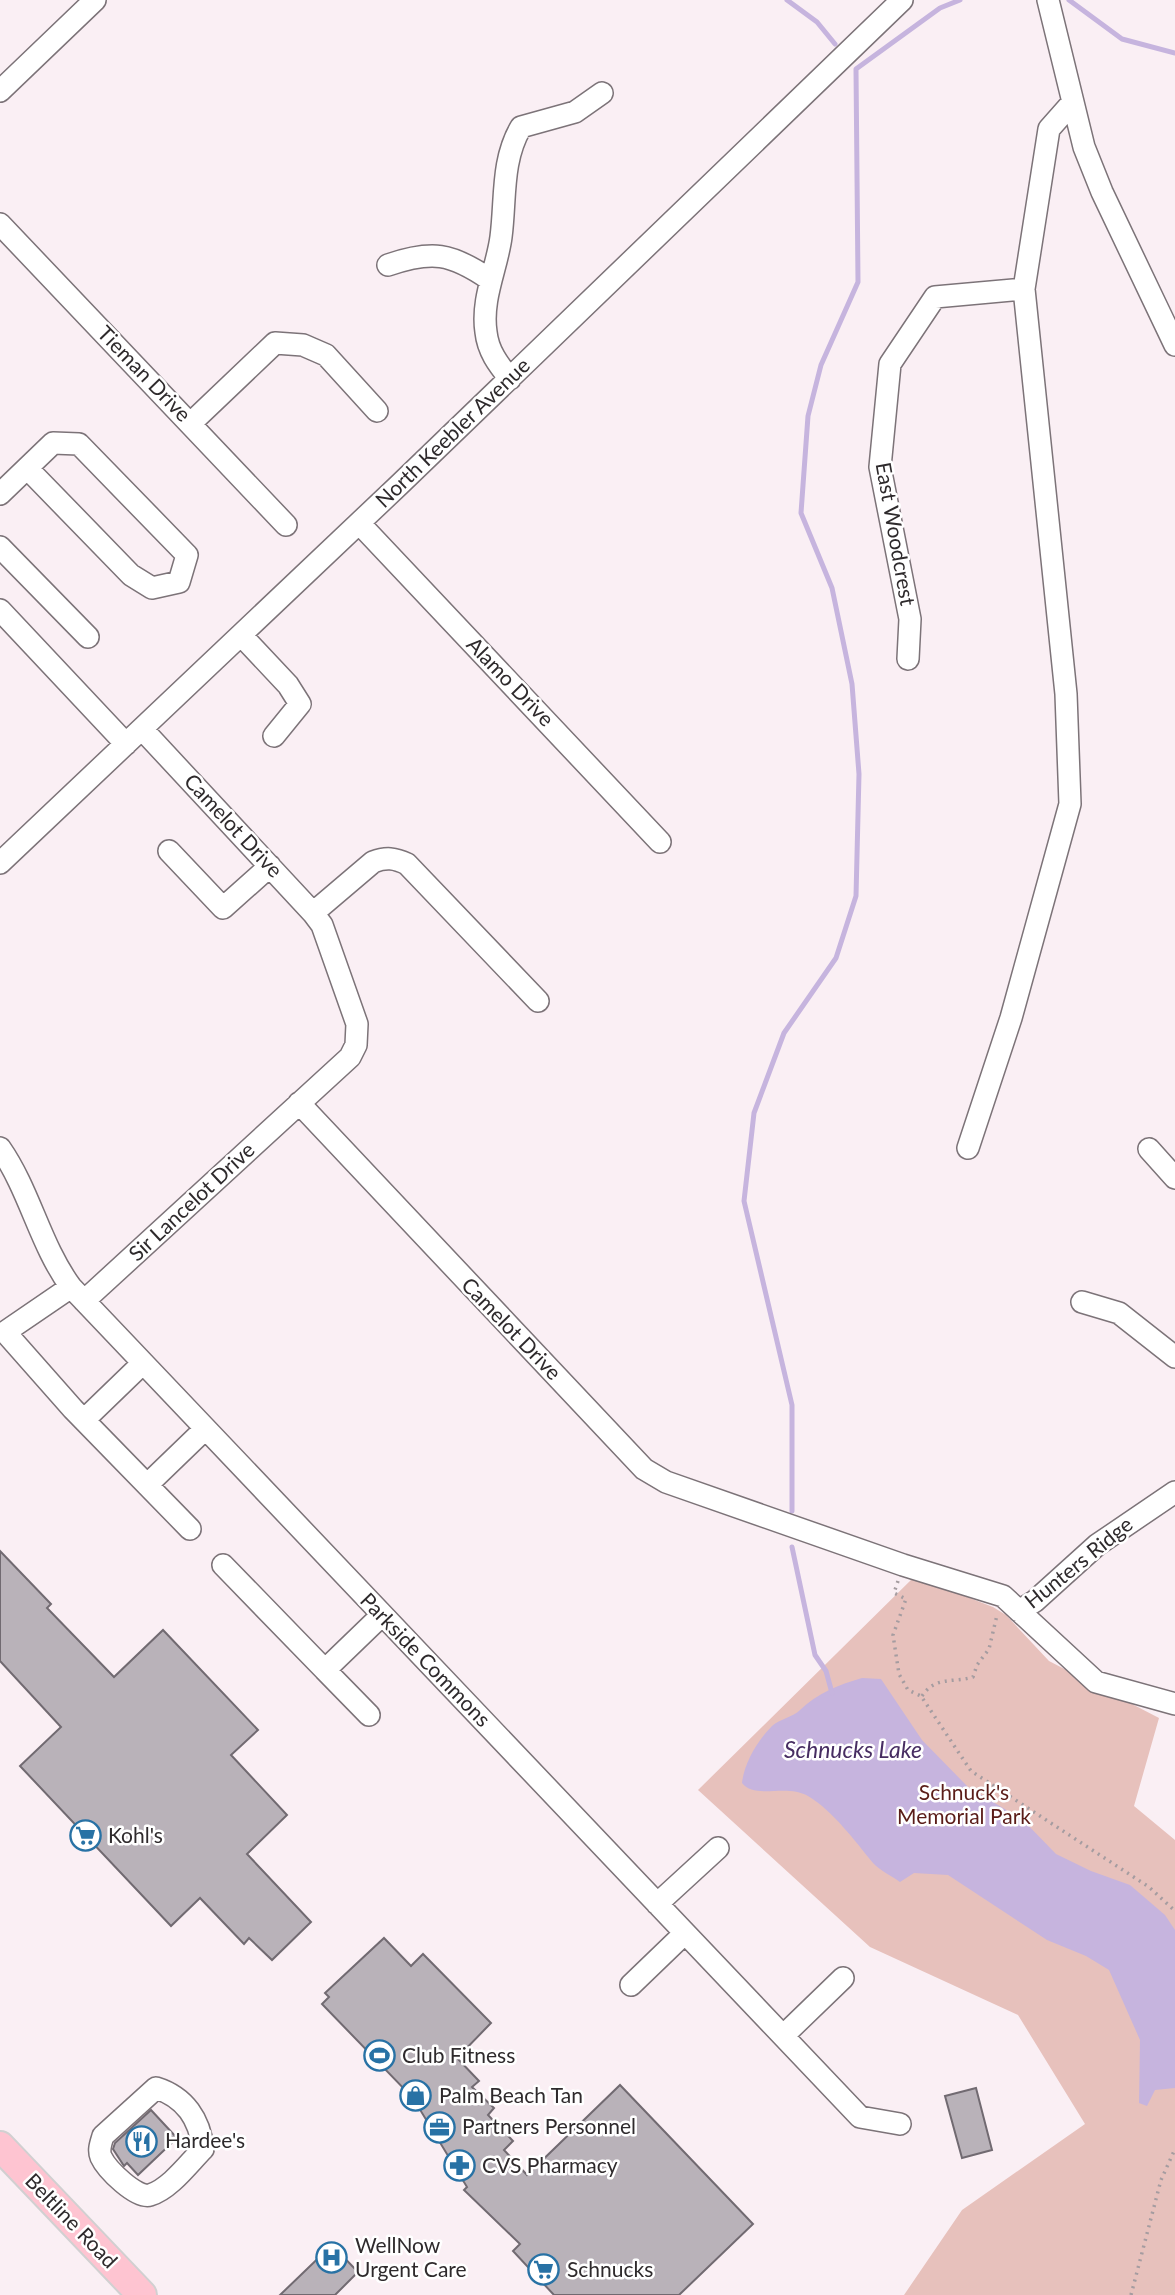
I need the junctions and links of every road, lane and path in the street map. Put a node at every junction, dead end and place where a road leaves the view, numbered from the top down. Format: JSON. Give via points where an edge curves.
{"nodes":[{"id":1,"x":94,"y":0,"type":"edge"},
{"id":2,"x":902,"y":0,"type":"edge"},
{"id":3,"x":1048,"y":0,"type":"edge"},
{"id":4,"x":0,"y":91,"type":"edge"},
{"id":5,"x":602,"y":93,"type":"dead end"},
{"id":6,"x":1072,"y":103,"type":"junction"},
{"id":7,"x":0,"y":224,"type":"edge"},
{"id":8,"x":388,"y":265,"type":"dead end"},
{"id":9,"x":489,"y":279,"type":"junction"},
{"id":10,"x":1024,"y":289,"type":"junction"},
{"id":11,"x":1175,"y":345,"type":"edge"},
{"id":12,"x":510,"y":379,"type":"junction"},
{"id":13,"x":377,"y":411,"type":"dead end"},
{"id":14,"x":191,"y":423,"type":"junction"},
{"id":15,"x":27,"y":468,"type":"junction"},
{"id":16,"x":0,"y":494,"type":"edge"},
{"id":17,"x":359,"y":523,"type":"junction"},
{"id":18,"x":286,"y":525,"type":"dead end"},
{"id":19,"x":0,"y":547,"type":"edge"},
{"id":20,"x":0,"y":610,"type":"edge"},
{"id":21,"x":241,"y":635,"type":"junction"},
{"id":22,"x":88,"y":637,"type":"dead end"},
{"id":23,"x":908,"y":659,"type":"dead end"},
{"id":24,"x":274,"y":736,"type":"dead end"},
{"id":25,"x":134,"y":737,"type":"junction"},
{"id":26,"x":660,"y":842,"type":"dead end"},
{"id":27,"x":169,"y":851,"type":"dead end"},
{"id":28,"x":0,"y":863,"type":"edge"},
{"id":29,"x":270,"y":866,"type":"junction"},
{"id":30,"x":313,"y":913,"type":"junction"},
{"id":31,"x":538,"y":1001,"type":"dead end"},
{"id":32,"x":299,"y":1103,"type":"junction"},
{"id":33,"x":0,"y":1148,"type":"edge"},
{"id":34,"x":968,"y":1148,"type":"dead end"},
{"id":35,"x":1149,"y":1149,"type":"dead end"},
{"id":36,"x":1175,"y":1178,"type":"edge"},
{"id":37,"x":77,"y":1294,"type":"junction"},
{"id":38,"x":1082,"y":1302,"type":"dead end"},
{"id":39,"x":3,"y":1329,"type":"edge"},
{"id":40,"x":1175,"y":1357,"type":"edge"},
{"id":41,"x":143,"y":1363,"type":"junction"},
{"id":42,"x":84,"y":1420,"type":"junction"},
{"id":43,"x":205,"y":1429,"type":"junction"},
{"id":44,"x":147,"y":1485,"type":"junction"},
{"id":45,"x":1175,"y":1492,"type":"edge"},
{"id":46,"x":190,"y":1529,"type":"dead end"},
{"id":47,"x":223,"y":1565,"type":"dead end"},
{"id":48,"x":903,"y":1565,"type":"junction"},
{"id":49,"x":1003,"y":1596,"type":"junction"},
{"id":50,"x":1019,"y":1611,"type":"junction"},
{"id":51,"x":382,"y":1615,"type":"junction"},
{"id":52,"x":325,"y":1670,"type":"junction"},
{"id":53,"x":922,"y":1696,"type":"junction"},
{"id":54,"x":1175,"y":1704,"type":"edge"},
{"id":55,"x":369,"y":1715,"type":"dead end"},
{"id":56,"x":718,"y":1848,"type":"dead end"},
{"id":57,"x":657,"y":1904,"type":"junction"},
{"id":58,"x":1175,"y":1911,"type":"edge"},
{"id":59,"x":685,"y":1933,"type":"junction"},
{"id":60,"x":843,"y":1978,"type":"dead end"},
{"id":61,"x":631,"y":1985,"type":"dead end"},
{"id":62,"x":783,"y":2036,"type":"junction"},
{"id":63,"x":900,"y":2124,"type":"dead end"},
{"id":64,"x":0,"y":2146,"type":"edge"},
{"id":65,"x":1175,"y":2149,"type":"edge"},
{"id":66,"x":134,"y":2193,"type":"joint"},
{"id":67,"x":132,"y":2291,"type":"edge"},
{"id":68,"x":1131,"y":2295,"type":"edge"}],
"edges":[{"from":1,"to":4,"type":"street"},
{"from":2,"to":12,"type":"street","name":"North Keebler Avenue"},
{"from":3,"to":6,"type":"street"},
{"from":5,"to":9,"type":"street","via":[[575,113],[521,127],[506,166],[501,239]]},
{"from":6,"to":10,"type":"street","via":[[1049,129]]},
{"from":6,"to":11,"type":"street","via":[[1102,192]]},
{"from":7,"to":14,"type":"street","name":"Tieman Drive"},
{"from":8,"to":9,"type":"street","via":[[412,257],[446,256]]},
{"from":9,"to":12,"type":"street","via":[[485,331],[495,360]]},
{"from":10,"to":23,"type":"street","name":"East Woodcrest","via":[[935,296],[890,364],[880,467],[910,619]]},
{"from":10,"to":34,"type":"street","via":[[1066,694],[1070,804],[1011,1018]]},
{"from":12,"to":17,"type":"street","name":"North Keebler Avenue"},
{"from":13,"to":14,"type":"street","via":[[326,355],[303,345],[275,344]]},
{"from":14,"to":18,"type":"street","name":"Tieman Drive"},
{"from":15,"to":15,"type":"street","via":[[53,443],[79,444],[187,555],[179,582],[152,588],[131,575]]},
{"from":15,"to":16,"type":"street"},
{"from":17,"to":21,"type":"street","name":"North Keebler Avenue"},
{"from":17,"to":26,"type":"street","name":"Alamo Drive"},
{"from":19,"to":22,"type":"street"},
{"from":20,"to":25,"type":"street","name":"Camelot Drive"},
{"from":21,"to":24,"type":"street","via":[[300,704]]},
{"from":21,"to":25,"type":"street","name":"North Keebler Avenue"},
{"from":25,"to":28,"type":"street","name":"North Keebler Avenue"},
{"from":25,"to":29,"type":"street","name":"Camelot Drive"},
{"from":27,"to":29,"type":"street","via":[[223,908]]},
{"from":29,"to":30,"type":"street","name":"Camelot Drive"},
{"from":30,"to":31,"type":"street","via":[[373,862],[398,859]]},
{"from":30,"to":32,"type":"street","name":"Camelot Drive","via":[[322,925],[358,1034],[350,1057]]},
{"from":32,"to":37,"type":"street","name":"Sir Lancelot Drive"},
{"from":32,"to":48,"type":"street","name":"Camelot Drive","via":[[645,1469],[666,1482]]},
{"from":33,"to":37,"type":"street","name":"Parkside Commons","via":[[33,1209],[54,1265]]},
{"from":35,"to":36,"type":"street"},
{"from":37,"to":39,"type":"street","name":"Sir Lancelot Drive"},
{"from":37,"to":41,"type":"street","name":"Parkside Commons"},
{"from":38,"to":40,"type":"street","via":[[1119,1313]]},
{"from":39,"to":42,"type":"street"},
{"from":41,"to":42,"type":"street"},
{"from":41,"to":43,"type":"street","name":"Parkside Commons"},
{"from":42,"to":44,"type":"street"},
{"from":43,"to":44,"type":"street"},
{"from":43,"to":51,"type":"street","name":"Parkside Commons"},
{"from":44,"to":46,"type":"street"},
{"from":45,"to":50,"type":"street","name":"Hunters Ridge","via":[[1097,1545]]},
{"from":47,"to":52,"type":"street"},
{"from":48,"to":49,"type":"street","name":"Camelot Drive"},
{"from":48,"to":53,"type":"path","via":[[894,1593],[906,1599],[893,1635],[894,1654],[908,1690]]},
{"from":49,"to":50,"type":"street","name":"Camelot Drive"},
{"from":49,"to":53,"type":"path","via":[[989,1649],[973,1677],[943,1680],[928,1686]]},
{"from":50,"to":54,"type":"street","name":"Camelot Drive","via":[[1096,1682]]},
{"from":51,"to":52,"type":"street"},
{"from":51,"to":57,"type":"street","name":"Parkside Commons"},
{"from":52,"to":55,"type":"street"},
{"from":53,"to":58,"type":"path","via":[[971,1771],[1149,1887]]},
{"from":56,"to":57,"type":"street"},
{"from":57,"to":59,"type":"street","name":"Parkside Commons"},
{"from":59,"to":61,"type":"street"},
{"from":59,"to":62,"type":"street","name":"Parkside Commons"},
{"from":60,"to":62,"type":"street"},
{"from":62,"to":63,"type":"street","name":"Parkside Commons","via":[[860,2117]]},
{"from":64,"to":67,"type":"main road","name":"Beltline Road"},
{"from":65,"to":68,"type":"path","via":[[1161,2180]]},
{"from":66,"to":66,"type":"street","via":[[146,2197],[159,2192],[203,2149],[193,2116],[171,2093],[156,2088],[103,2136],[100,2146],[101,2157]]}]}
